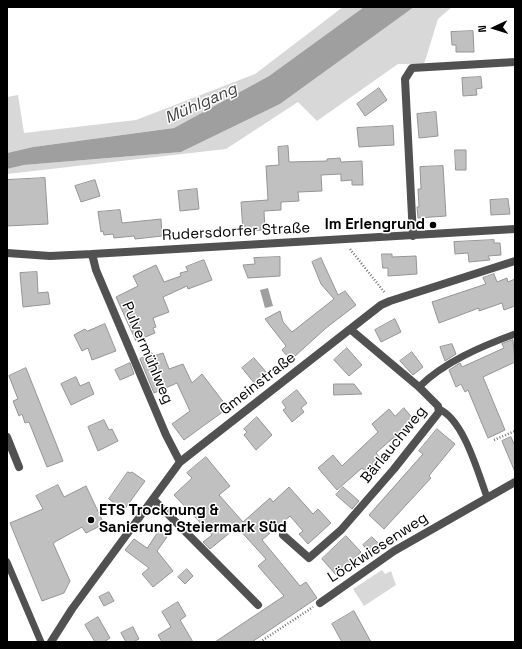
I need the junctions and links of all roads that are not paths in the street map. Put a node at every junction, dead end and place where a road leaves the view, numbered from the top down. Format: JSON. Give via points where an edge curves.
{"nodes":[{"id":1,"x":515,"y":62,"type":"edge"},
{"id":2,"x":515,"y":229,"type":"edge"},
{"id":3,"x":413,"y":236,"type":"junction"},
{"id":4,"x":7,"y":254,"type":"edge"},
{"id":5,"x":92,"y":254,"type":"junction"},
{"id":6,"x":515,"y":261,"type":"edge"},
{"id":7,"x":350,"y":329,"type":"junction"},
{"id":8,"x":515,"y":334,"type":"edge"},
{"id":9,"x":419,"y":387,"type":"junction"},
{"id":10,"x":440,"y":409,"type":"junction"},
{"id":11,"x":7,"y":437,"type":"edge"},
{"id":12,"x":180,"y":462,"type":"junction"},
{"id":13,"x":19,"y":467,"type":"dead end"},
{"id":14,"x":515,"y":482,"type":"edge"},
{"id":15,"x":487,"y":498,"type":"junction"},
{"id":16,"x":153,"y":499,"type":"junction"},
{"id":17,"x":283,"y":535,"type":"dead end"},
{"id":18,"x":7,"y":562,"type":"edge"},
{"id":19,"x":320,"y":603,"type":"road end"},
{"id":20,"x":258,"y":605,"type":"dead end"},
{"id":21,"x":41,"y":642,"type":"edge"},
{"id":22,"x":51,"y":642,"type":"edge"}],
"edges":[{"from":1,"to":3,"type":"street","via":[[412,68],[404,78]]},
{"from":2,"to":3,"type":"street","name":"Rudersdorfer Straße"},
{"from":3,"to":5,"type":"street","name":"Rudersdorfer Straße"},
{"from":4,"to":5,"type":"street","name":"Rudersdorfer Straße"},
{"from":5,"to":12,"type":"street","name":"Pulvermühlweg","via":[[96,270],[166,435]]},
{"from":6,"to":7,"type":"street","name":"Gmeinstraße","via":[[390,300]]},
{"from":7,"to":9,"type":"street","name":"Bärlauchweg"},
{"from":7,"to":12,"type":"street","name":"Gmeinstraße"},
{"from":8,"to":9,"type":"lane","via":[[454,362]]},
{"from":9,"to":10,"type":"street","name":"Bärlauchweg"},
{"from":10,"to":15,"type":"lane","via":[[446,412],[461,430]]},
{"from":10,"to":17,"type":"street","name":"Bärlauchweg","via":[[394,469],[346,525],[309,558]]},
{"from":11,"to":13,"type":"street"},
{"from":12,"to":16,"type":"street","name":"Gmeinstraße"},
{"from":14,"to":15,"type":"street","name":"Löckwiesenweg"},
{"from":15,"to":19,"type":"street","name":"Löckwiesenweg","via":[[394,551]]},
{"from":16,"to":20,"type":"street"},
{"from":16,"to":22,"type":"street","name":"Gmeinstraße","via":[[72,609]]},
{"from":18,"to":21,"type":"lane"}]}
